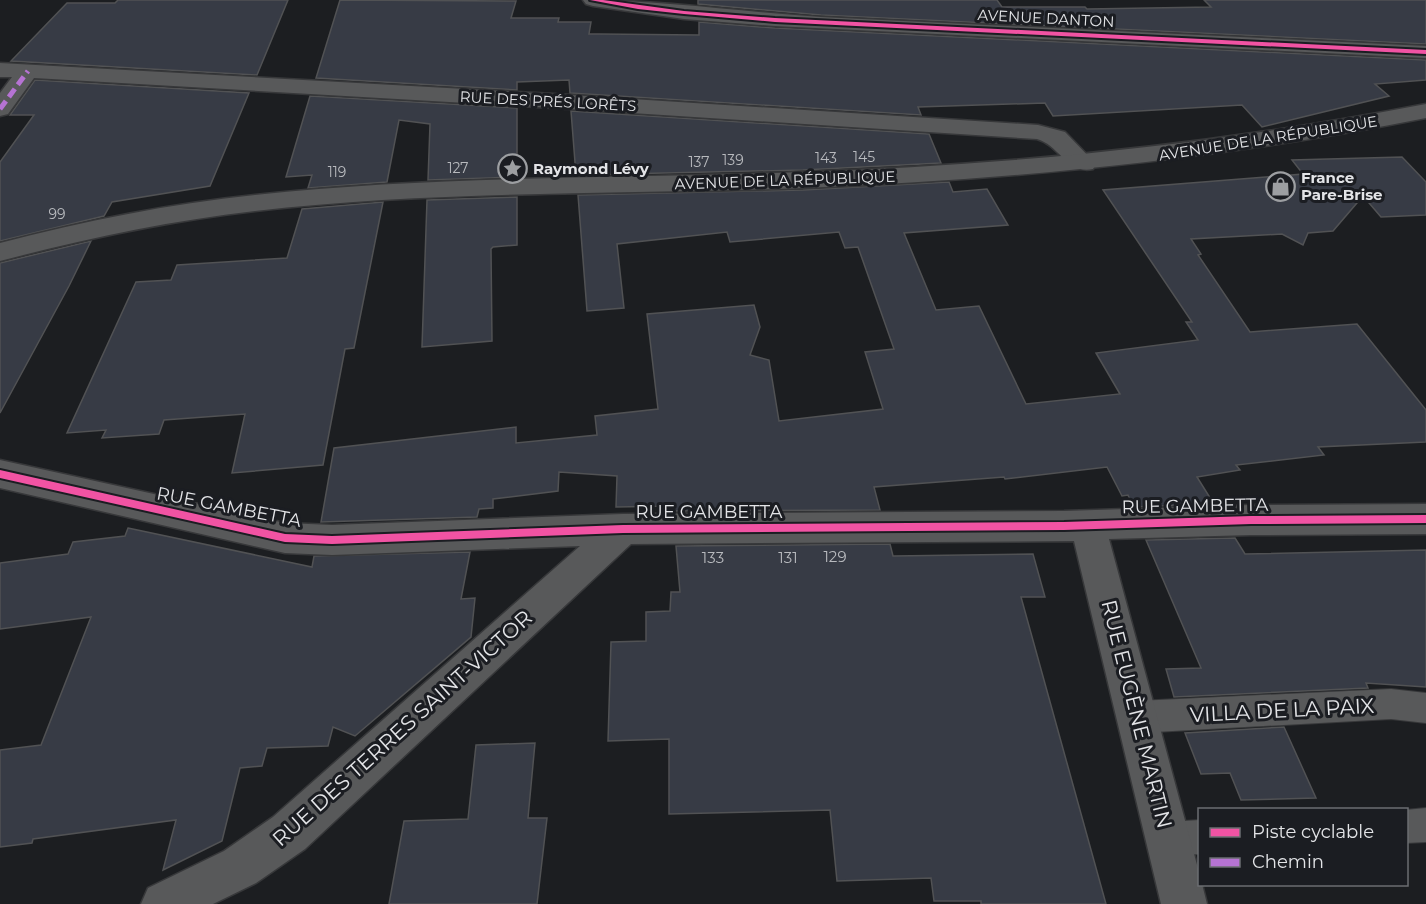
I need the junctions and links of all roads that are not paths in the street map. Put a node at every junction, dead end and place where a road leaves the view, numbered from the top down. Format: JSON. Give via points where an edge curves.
{"nodes":[{"id":1,"x":593,"y":0,"type":"edge"},
{"id":2,"x":1426,"y":52,"type":"edge"},
{"id":3,"x":0,"y":70,"type":"edge"},
{"id":4,"x":28,"y":71,"type":"junction"},
{"id":5,"x":0,"y":109,"type":"edge"},
{"id":6,"x":1426,"y":111,"type":"edge"},
{"id":7,"x":1084,"y":164,"type":"junction"},
{"id":8,"x":0,"y":252,"type":"edge"},
{"id":9,"x":0,"y":474,"type":"edge"},
{"id":10,"x":1426,"y":519,"type":"edge"},
{"id":11,"x":1088,"y":525,"type":"junction"},
{"id":12,"x":623,"y":529,"type":"junction"},
{"id":13,"x":1426,"y":708,"type":"edge"},
{"id":14,"x":1137,"y":717,"type":"junction"},
{"id":15,"x":1426,"y":825,"type":"edge"},
{"id":16,"x":1408,"y":826,"type":"edge"},
{"id":17,"x":1183,"y":838,"type":"edge"},
{"id":18,"x":164,"y":904,"type":"edge"},
{"id":19,"x":1184,"y":904,"type":"edge"}],
"edges":[{"from":1,"to":2,"type":"street","name":"AVENUE DANTON","via":[[790,20]]},
{"from":3,"to":4,"type":"street","name":"RUE DES PRÉS LORÊTS"},
{"from":4,"to":5,"type":"street"},
{"from":4,"to":7,"type":"street","name":"RUE DES PRÉS LORÊTS","via":[[1038,132],[1057,137]]},
{"from":6,"to":7,"type":"street","name":"AVENUE DE LA RÉPUBLIQUE","via":[[1357,126]]},
{"from":7,"to":8,"type":"street","name":"AVENUE DE LA RÉPUBLIQUE","via":[[942,175],[399,192],[291,199],[160,216]]},
{"from":9,"to":12,"type":"street","name":"RUE GAMBETTA","via":[[285,538],[332,540]]},
{"from":10,"to":11,"type":"street","name":"RUE GAMBETTA"},
{"from":11,"to":12,"type":"street","name":"RUE GAMBETTA"},
{"from":11,"to":14,"type":"street","name":"RUE EUGÈNE MARTIN"},
{"from":12,"to":18,"type":"street","name":"RUE DES TERRES SAINT-VICTOR","via":[[289,833],[240,867]]},
{"from":13,"to":14,"type":"lane","name":"VILLA DE LA PAIX","via":[[1391,704]]},
{"from":14,"to":17,"type":"street","name":"RUE EUGÈNE MARTIN"},
{"from":15,"to":16,"type":"lane"},
{"from":17,"to":19,"type":"street","name":"RUE EUGÈNE MARTIN"}]}
